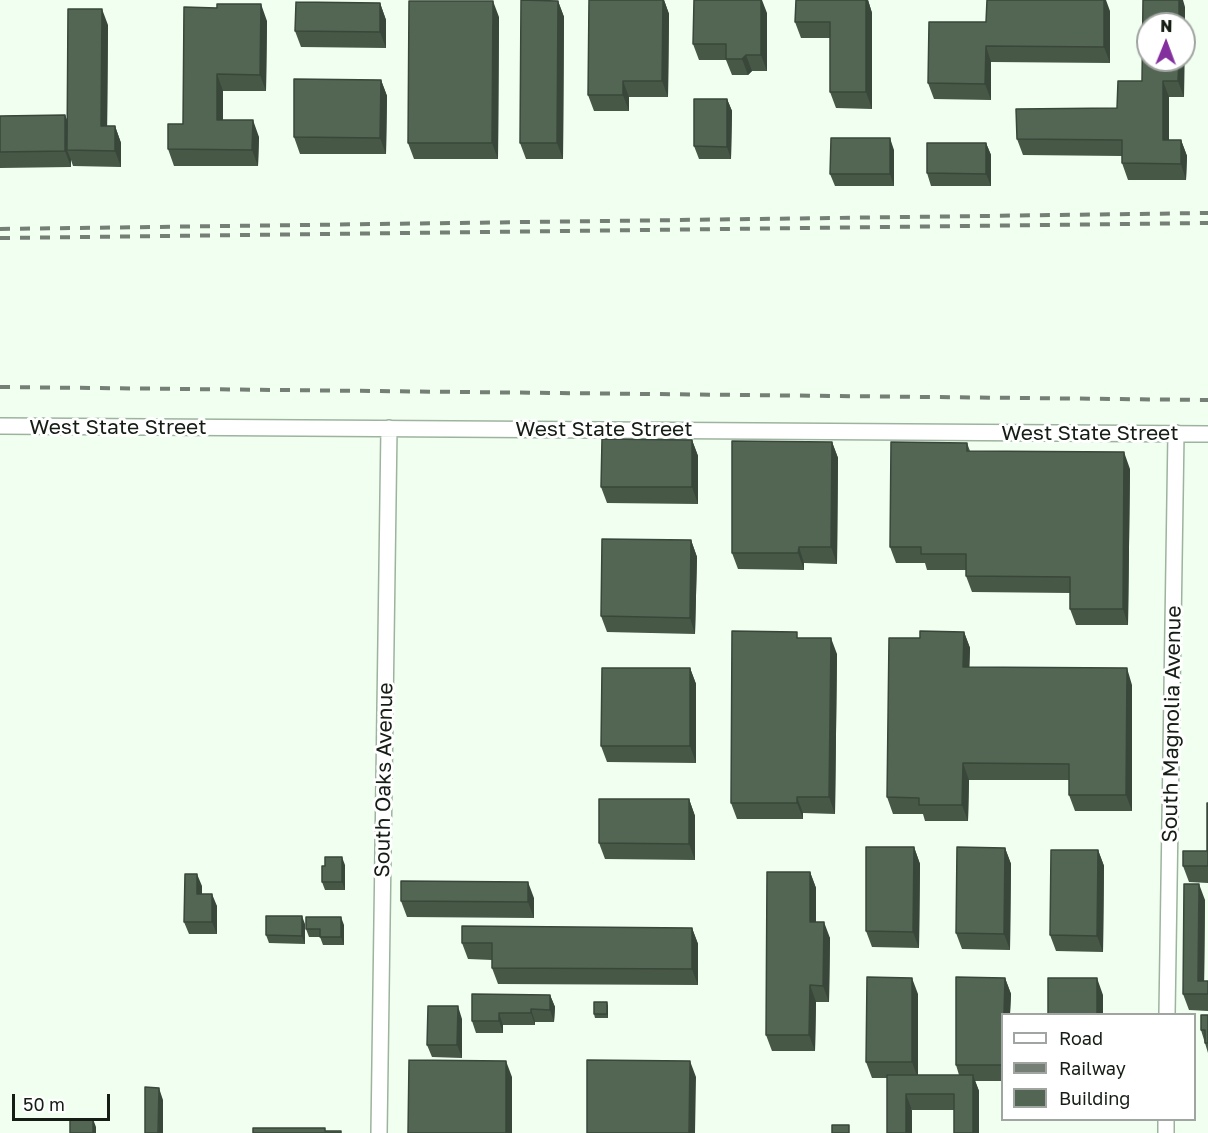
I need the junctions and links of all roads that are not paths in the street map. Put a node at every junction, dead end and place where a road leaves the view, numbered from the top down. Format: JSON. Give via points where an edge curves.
{"nodes":[{"id":1,"x":0,"y":426,"type":"edge"},
{"id":2,"x":389,"y":428,"type":"junction"},
{"id":3,"x":1176,"y":433,"type":"junction"},
{"id":4,"x":1208,"y":434,"type":"edge"},
{"id":5,"x":1167,"y":1013,"type":"edge"},
{"id":6,"x":379,"y":1133,"type":"edge"}],
"edges":[{"from":1,"to":2,"type":"street","name":"West State Street"},
{"from":2,"to":3,"type":"street","name":"West State Street"},
{"from":2,"to":6,"type":"street","name":"South Oaks Avenue"},
{"from":3,"to":4,"type":"street","name":"West State Street"},
{"from":3,"to":5,"type":"street","name":"South Magnolia Avenue"}]}
